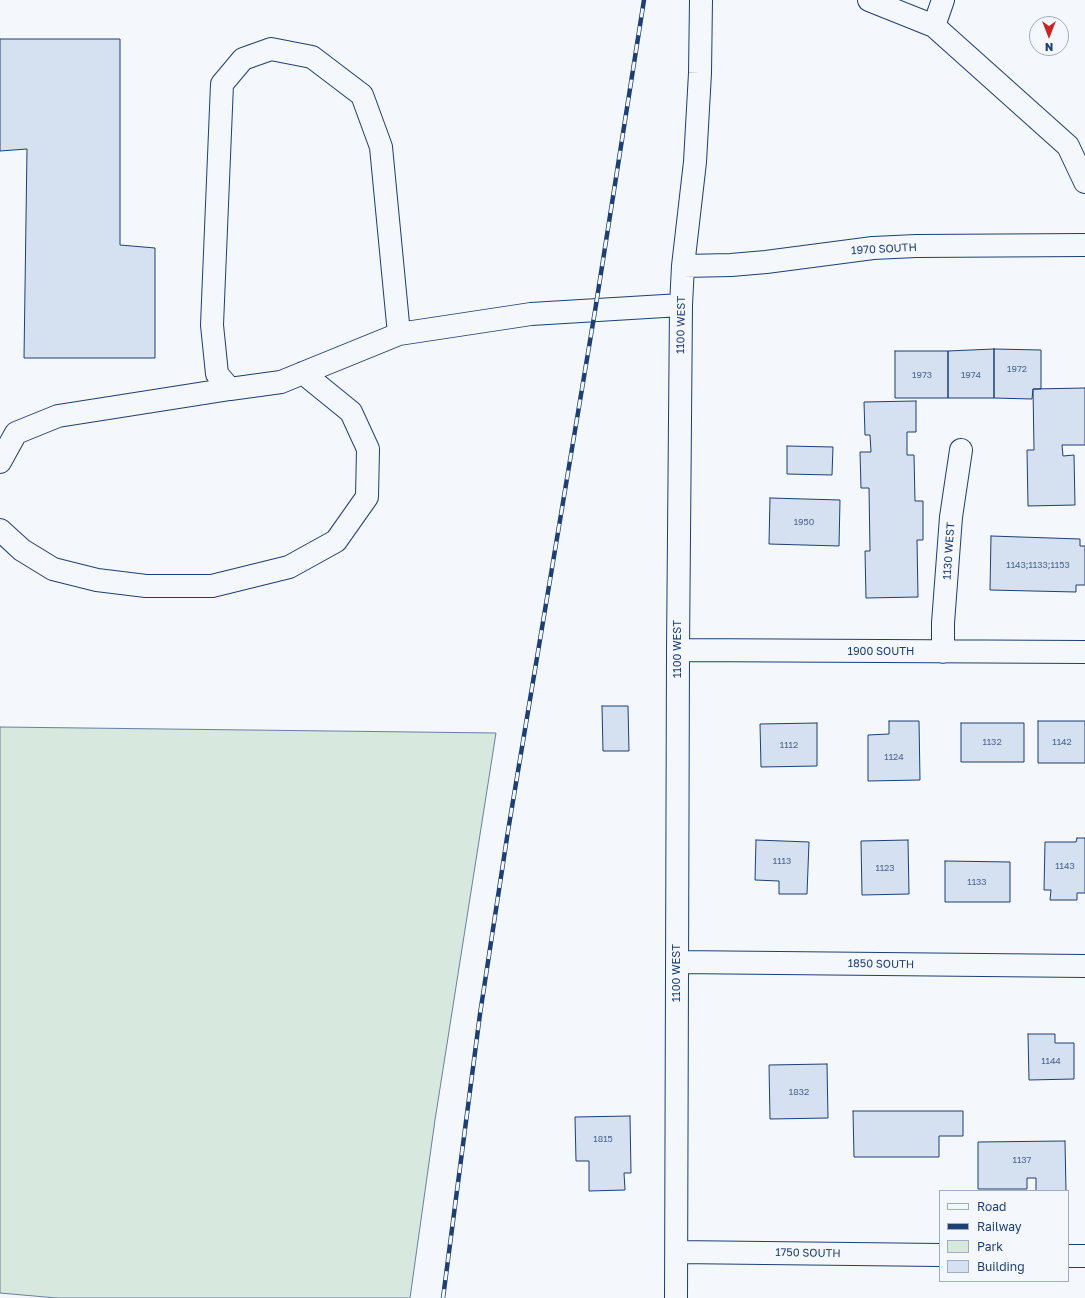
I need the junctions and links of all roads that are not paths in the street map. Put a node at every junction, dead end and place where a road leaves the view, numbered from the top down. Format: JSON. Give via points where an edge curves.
{"nodes":[{"id":1,"x":701,"y":0,"type":"edge"},
{"id":2,"x":869,"y":0,"type":"edge"},
{"id":3,"x":944,"y":0,"type":"edge"},
{"id":4,"x":934,"y":26,"type":"junction"},
{"id":5,"x":1077,"y":146,"type":"edge"},
{"id":6,"x":1085,"y":182,"type":"edge"},
{"id":7,"x":1085,"y":245,"type":"edge"},
{"id":8,"x":683,"y":266,"type":"junction"},
{"id":9,"x":681,"y":305,"type":"junction"},
{"id":10,"x":399,"y":334,"type":"junction"},
{"id":11,"x":302,"y":373,"type":"junction"},
{"id":12,"x":230,"y":389,"type":"junction"},
{"id":13,"x":961,"y":450,"type":"dead end"},
{"id":14,"x":0,"y":462,"type":"edge"},
{"id":15,"x":0,"y":530,"type":"edge"},
{"id":16,"x":678,"y":650,"type":"junction"},
{"id":17,"x":943,"y":652,"type":"junction"},
{"id":18,"x":1085,"y":652,"type":"edge"},
{"id":19,"x":677,"y":962,"type":"junction"},
{"id":20,"x":1085,"y":966,"type":"edge"},
{"id":21,"x":677,"y":1252,"type":"junction"},
{"id":22,"x":939,"y":1254,"type":"edge"},
{"id":23,"x":1069,"y":1256,"type":"edge"},
{"id":24,"x":1085,"y":1256,"type":"edge"},
{"id":25,"x":676,"y":1298,"type":"edge"}],
"edges":[{"from":1,"to":8,"type":"street","name":"1100 WEST","via":[[695,162]]},
{"from":2,"to":4,"type":"street"},
{"from":3,"to":4,"type":"street"},
{"from":4,"to":5,"type":"street"},
{"from":5,"to":6,"type":"street"},
{"from":7,"to":8,"type":"street","name":"1970 SOUTH","via":[[873,248],[766,262]]},
{"from":8,"to":9,"type":"street","name":"1100 WEST"},
{"from":9,"to":10,"type":"street","via":[[531,314]]},
{"from":9,"to":16,"type":"street","name":"1100 WEST"},
{"from":10,"to":11,"type":"street"},
{"from":10,"to":12,"type":"street","via":[[381,147],[362,95],[312,57],[271,49],[243,59],[222,84],[212,326],[217,374]]},
{"from":11,"to":12,"type":"street","via":[[281,382]]},
{"from":11,"to":15,"type":"street","via":[[351,412],[368,450],[367,497],[336,541],[289,567],[212,586],[138,586],[97,580],[53,569],[22,550]]},
{"from":12,"to":14,"type":"street","via":[[58,416],[16,433]]},
{"from":13,"to":17,"type":"street","name":"1130 WEST","via":[[952,517]]},
{"from":16,"to":17,"type":"street","name":"1900 SOUTH"},
{"from":16,"to":19,"type":"street","name":"1100 WEST"},
{"from":17,"to":18,"type":"street","name":"1900 SOUTH"},
{"from":19,"to":20,"type":"street","name":"1850 SOUTH"},
{"from":19,"to":21,"type":"street","name":"1100 WEST"},
{"from":21,"to":22,"type":"street","name":"1750 SOUTH"},
{"from":21,"to":25,"type":"street","name":"1100 WEST"},
{"from":23,"to":24,"type":"street"}]}
